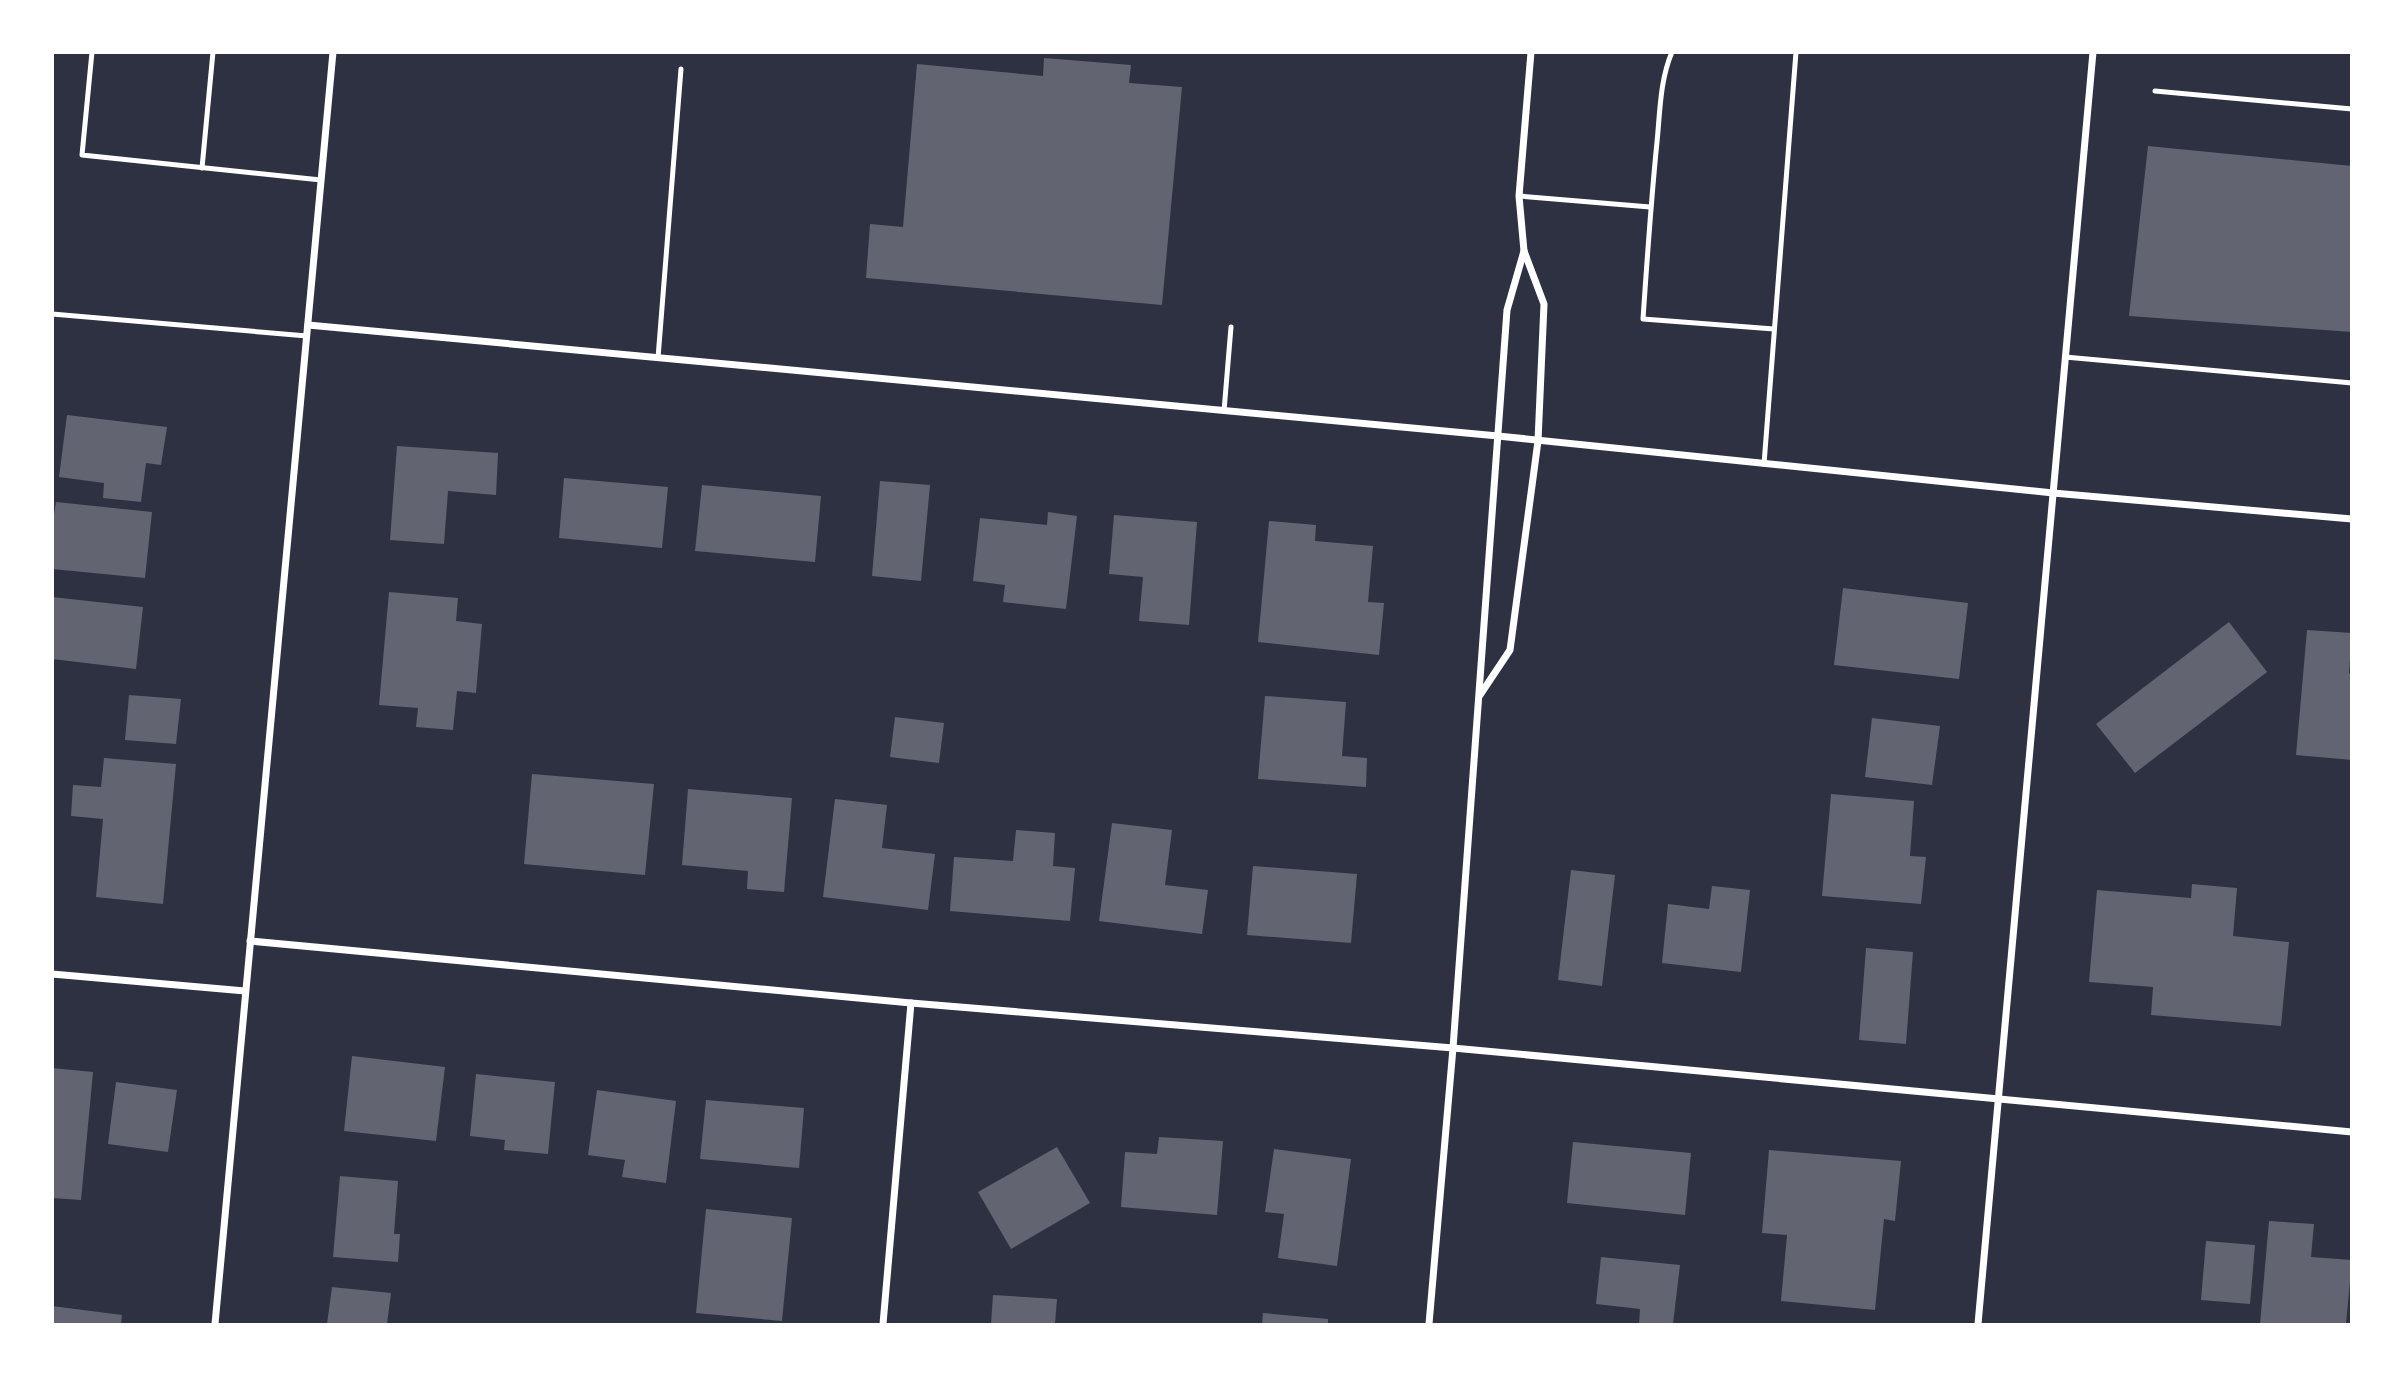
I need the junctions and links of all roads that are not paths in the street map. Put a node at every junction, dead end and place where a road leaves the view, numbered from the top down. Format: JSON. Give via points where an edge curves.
{"nodes":[{"id":1,"x":92,"y":52,"type":"edge"},
{"id":2,"x":213,"y":52,"type":"edge"},
{"id":3,"x":333,"y":52,"type":"edge"},
{"id":4,"x":1531,"y":52,"type":"edge"},
{"id":5,"x":1672,"y":52,"type":"edge"},
{"id":6,"x":1796,"y":52,"type":"edge"},
{"id":7,"x":2093,"y":52,"type":"edge"},
{"id":8,"x":681,"y":69,"type":"dead end"},
{"id":9,"x":2155,"y":91,"type":"dead end"},
{"id":10,"x":2351,"y":108,"type":"edge"},
{"id":11,"x":202,"y":168,"type":"junction"},
{"id":12,"x":321,"y":180,"type":"junction"},
{"id":13,"x":1519,"y":196,"type":"junction"},
{"id":14,"x":1650,"y":207,"type":"junction"},
{"id":15,"x":1524,"y":251,"type":"junction"},
{"id":16,"x":52,"y":314,"type":"edge"},
{"id":17,"x":308,"y":325,"type":"junction"},
{"id":18,"x":1231,"y":327,"type":"dead end"},
{"id":19,"x":1774,"y":329,"type":"junction"},
{"id":20,"x":307,"y":337,"type":"junction"},
{"id":21,"x":2065,"y":357,"type":"junction"},
{"id":22,"x":658,"y":358,"type":"junction"},
{"id":23,"x":2351,"y":383,"type":"edge"},
{"id":24,"x":1224,"y":411,"type":"junction"},
{"id":25,"x":1498,"y":436,"type":"junction"},
{"id":26,"x":1538,"y":441,"type":"junction"},
{"id":27,"x":1764,"y":464,"type":"junction"},
{"id":28,"x":2053,"y":494,"type":"junction"},
{"id":29,"x":2351,"y":519,"type":"edge"},
{"id":30,"x":1479,"y":696,"type":"junction"},
{"id":31,"x":250,"y":942,"type":"junction"},
{"id":32,"x":52,"y":974,"type":"edge"},
{"id":33,"x":245,"y":991,"type":"junction"},
{"id":34,"x":911,"y":1003,"type":"junction"},
{"id":35,"x":1452,"y":1048,"type":"junction"},
{"id":36,"x":1999,"y":1099,"type":"junction"},
{"id":37,"x":2351,"y":1132,"type":"edge"},
{"id":38,"x":215,"y":1325,"type":"edge"},
{"id":39,"x":883,"y":1325,"type":"edge"},
{"id":40,"x":1429,"y":1325,"type":"edge"},
{"id":41,"x":1978,"y":1325,"type":"edge"}],
"edges":[{"from":1,"to":11,"type":"lane","via":[[82,155]]},
{"from":2,"to":11,"type":"lane"},
{"from":3,"to":12,"type":"street"},
{"from":4,"to":13,"type":"street"},
{"from":5,"to":14,"type":"lane","via":[[1661,93]]},
{"from":6,"to":19,"type":"lane"},
{"from":7,"to":21,"type":"street"},
{"from":8,"to":22,"type":"lane"},
{"from":9,"to":10,"type":"lane"},
{"from":11,"to":12,"type":"lane"},
{"from":12,"to":17,"type":"street"},
{"from":13,"to":14,"type":"lane"},
{"from":13,"to":15,"type":"street"},
{"from":14,"to":19,"type":"lane","via":[[1643,319]]},
{"from":15,"to":25,"type":"street","via":[[1507,310]]},
{"from":15,"to":26,"type":"street","via":[[1544,304]]},
{"from":16,"to":20,"type":"lane"},
{"from":17,"to":20,"type":"street"},
{"from":17,"to":22,"type":"street"},
{"from":18,"to":24,"type":"lane"},
{"from":19,"to":27,"type":"lane"},
{"from":20,"to":31,"type":"street"},
{"from":21,"to":23,"type":"lane"},
{"from":21,"to":28,"type":"street"},
{"from":22,"to":24,"type":"street"},
{"from":24,"to":25,"type":"street"},
{"from":25,"to":26,"type":"street"},
{"from":25,"to":30,"type":"street"},
{"from":26,"to":27,"type":"street"},
{"from":26,"to":30,"type":"street","via":[[1510,650]]},
{"from":27,"to":28,"type":"street"},
{"from":28,"to":29,"type":"street"},
{"from":28,"to":36,"type":"street"},
{"from":30,"to":35,"type":"street"},
{"from":31,"to":33,"type":"street"},
{"from":31,"to":34,"type":"street"},
{"from":32,"to":33,"type":"street"},
{"from":33,"to":38,"type":"street"},
{"from":34,"to":35,"type":"street"},
{"from":34,"to":39,"type":"street"},
{"from":35,"to":36,"type":"street"},
{"from":35,"to":40,"type":"street"},
{"from":36,"to":37,"type":"street"},
{"from":36,"to":41,"type":"street"}]}
